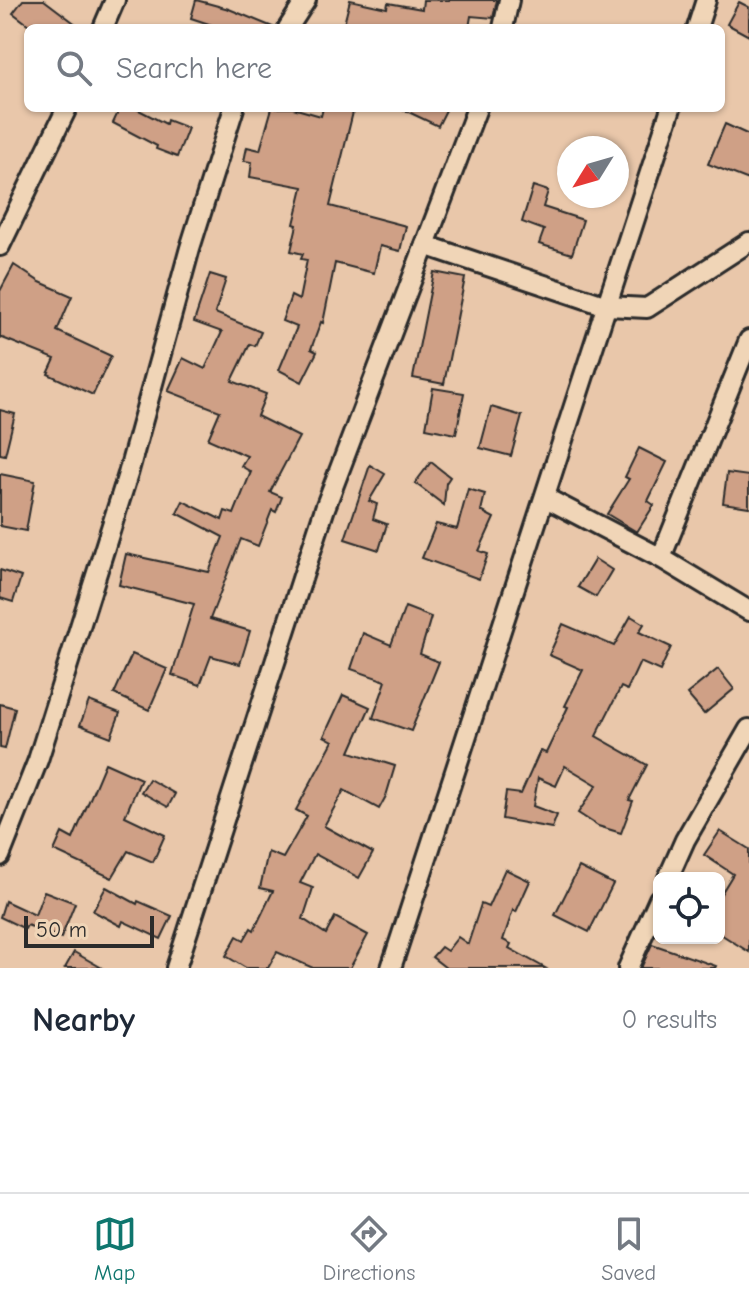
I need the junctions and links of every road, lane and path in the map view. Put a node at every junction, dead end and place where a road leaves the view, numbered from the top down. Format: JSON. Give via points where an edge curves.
{"nodes":[{"id":1,"x":115,"y":0,"type":"edge"},
{"id":2,"x":306,"y":0,"type":"edge"},
{"id":3,"x":509,"y":0,"type":"edge"},
{"id":4,"x":706,"y":0,"type":"edge"},
{"id":5,"x":105,"y":24,"type":"edge"},
{"id":6,"x":291,"y":24,"type":"edge"},
{"id":7,"x":504,"y":24,"type":"edge"},
{"id":8,"x":698,"y":24,"type":"edge"},
{"id":9,"x":65,"y":112,"type":"edge"},
{"id":10,"x":233,"y":112,"type":"edge"},
{"id":11,"x":475,"y":112,"type":"edge"},
{"id":12,"x":670,"y":112,"type":"edge"},
{"id":13,"x":749,"y":242,"type":"edge"},
{"id":14,"x":425,"y":245,"type":"junction"},
{"id":15,"x":0,"y":246,"type":"edge"},
{"id":16,"x":607,"y":306,"type":"junction"},
{"id":17,"x":749,"y":340,"type":"edge"},
{"id":18,"x":546,"y":498,"type":"junction"},
{"id":19,"x":661,"y":558,"type":"junction"},
{"id":20,"x":749,"y":611,"type":"edge"},
{"id":21,"x":749,"y":729,"type":"edge"},
{"id":22,"x":0,"y":856,"type":"edge"},
{"id":23,"x":671,"y":872,"type":"edge"},
{"id":24,"x":653,"y":912,"type":"edge"},
{"id":25,"x":176,"y":968,"type":"edge"},
{"id":26,"x":391,"y":968,"type":"edge"},
{"id":27,"x":628,"y":968,"type":"edge"}],
"edges":[{"from":1,"to":5,"type":"street"},
{"from":2,"to":6,"type":"street"},
{"from":3,"to":7,"type":"street"},
{"from":4,"to":8,"type":"street"},
{"from":9,"to":15,"type":"street"},
{"from":10,"to":22,"type":"street","via":[[128,474],[38,760]]},
{"from":11,"to":14,"type":"street"},
{"from":12,"to":16,"type":"street"},
{"from":13,"to":16,"type":"street","via":[[647,308]]},
{"from":14,"to":16,"type":"street"},
{"from":14,"to":25,"type":"street","via":[[325,508]]},
{"from":16,"to":18,"type":"street"},
{"from":17,"to":19,"type":"street"},
{"from":18,"to":19,"type":"street"},
{"from":18,"to":26,"type":"street"},
{"from":19,"to":20,"type":"street"},
{"from":21,"to":23,"type":"street"},
{"from":24,"to":27,"type":"street"}]}
